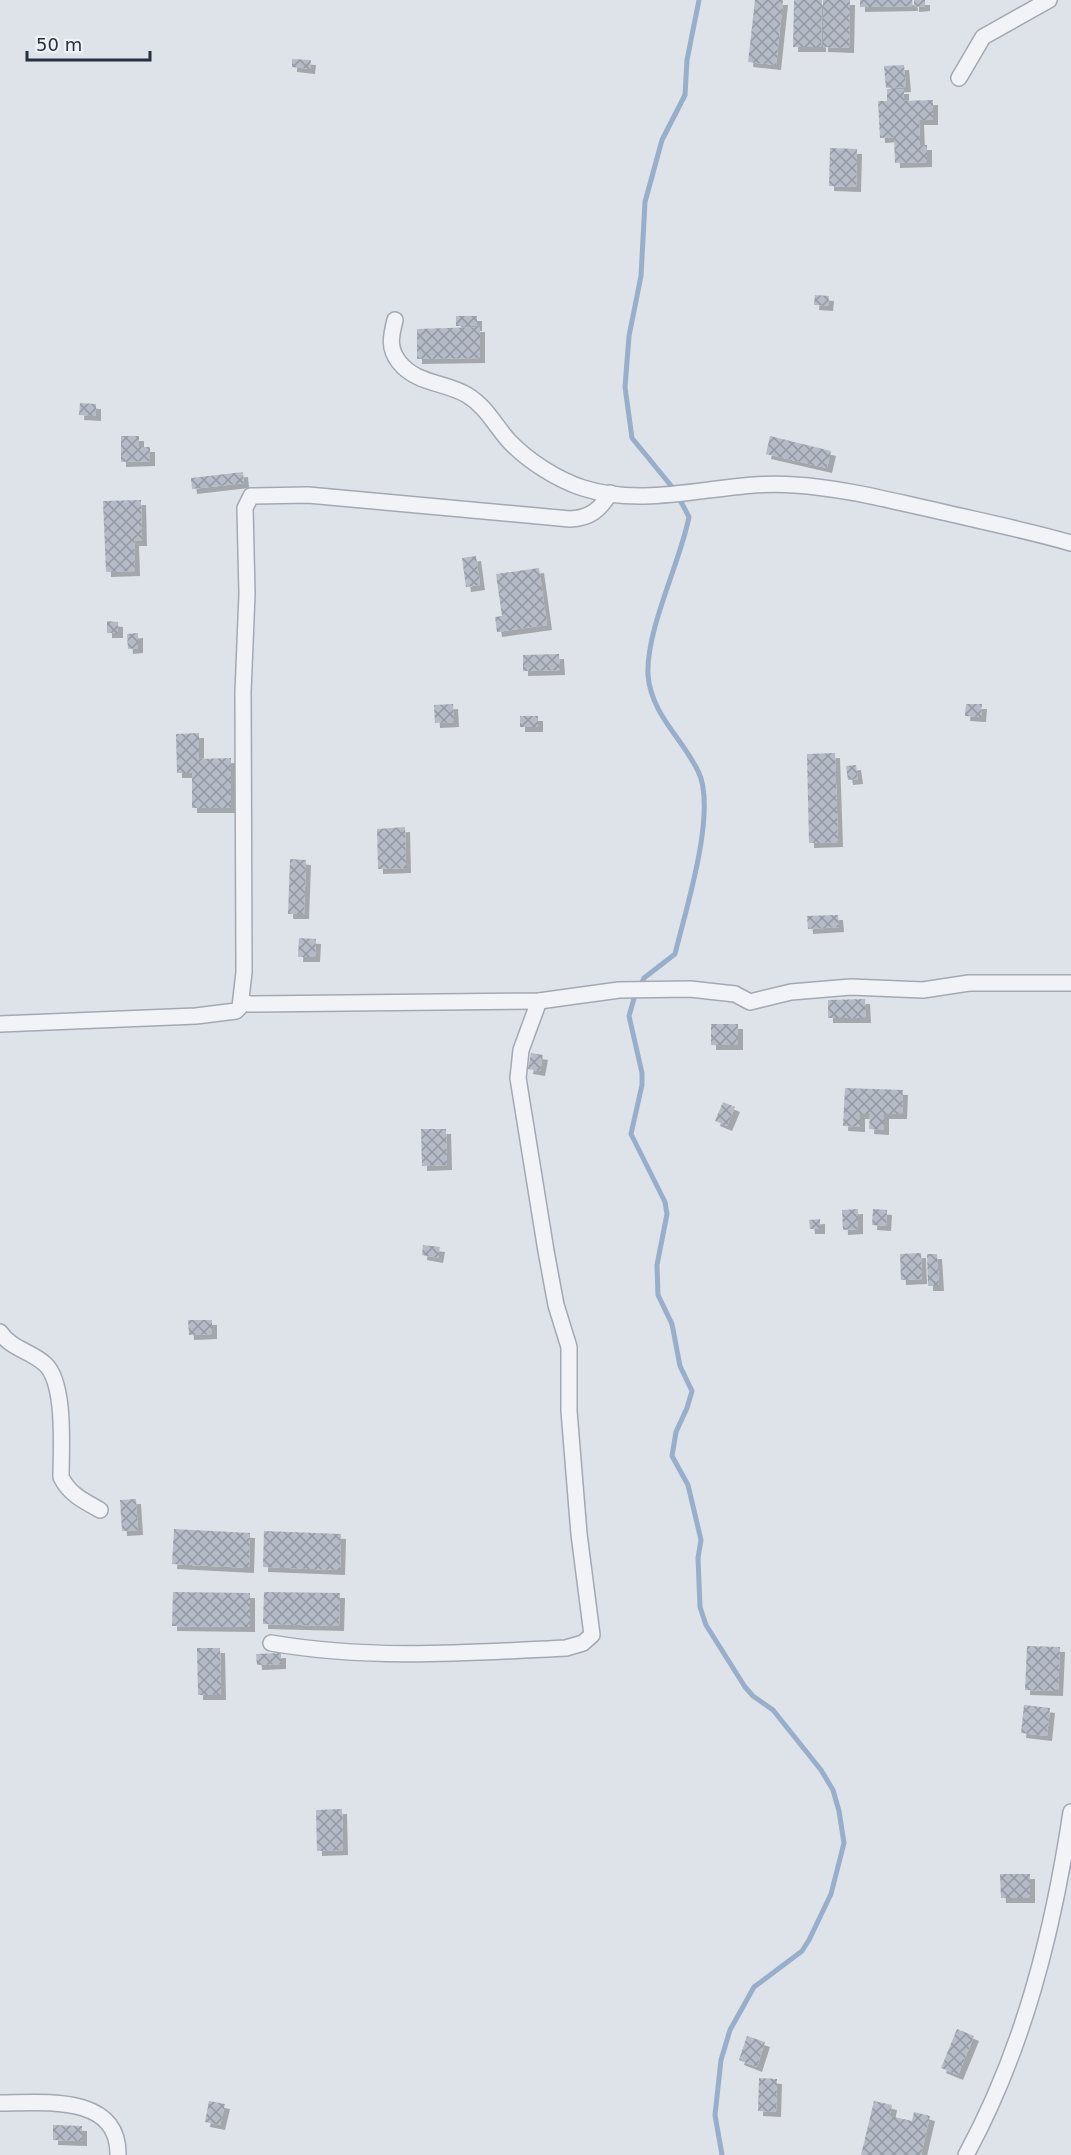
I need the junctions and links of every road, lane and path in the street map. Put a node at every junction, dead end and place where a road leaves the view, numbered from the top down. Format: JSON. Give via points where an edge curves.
{"nodes":[{"id":1,"x":1049,"y":0,"type":"edge"},
{"id":2,"x":959,"y":78,"type":"dead end"},
{"id":3,"x":395,"y":320,"type":"dead end"},
{"id":4,"x":610,"y":493,"type":"junction"},
{"id":5,"x":1071,"y":543,"type":"edge"},
{"id":6,"x":1071,"y":983,"type":"edge"},
{"id":7,"x":242,"y":1000,"type":"junction"},
{"id":8,"x":539,"y":1000,"type":"junction"},
{"id":9,"x":0,"y":1024,"type":"edge"},
{"id":10,"x":0,"y":1332,"type":"edge"},
{"id":11,"x":100,"y":1510,"type":"dead end"},
{"id":12,"x":271,"y":1643,"type":"dead end"},
{"id":13,"x":1071,"y":1812,"type":"edge"},
{"id":14,"x":0,"y":2103,"type":"edge"},
{"id":15,"x":118,"y":2155,"type":"edge"},
{"id":16,"x":966,"y":2155,"type":"edge"}],
"edges":[{"from":1,"to":2,"type":"street","via":[[983,37]]},
{"from":3,"to":4,"type":"street","via":[[392,352],[411,374],[453,388],[480,404],[510,443],[555,475],[583,488]]},
{"from":4,"to":5,"type":"street","via":[[654,495],[756,483],[796,485],[874,497]]},
{"from":4,"to":7,"type":"street","via":[[590,516],[570,519],[308,495],[255,495],[248,499]]},
{"from":6,"to":8,"type":"street","via":[[969,983],[923,990],[852,987],[791,992],[750,1002],[735,994],[690,989],[619,990]]},
{"from":7,"to":8,"type":"street","via":[[249,1004]]},
{"from":7,"to":9,"type":"street","via":[[236,1011],[221,1013]]},
{"from":8,"to":12,"type":"street","via":[[521,1050],[519,1086],[556,1305],[569,1347],[569,1411],[592,1635],[583,1643],[566,1648],[438,1655],[345,1654]]},
{"from":10,"to":11,"type":"street","via":[[9,1343],[45,1364],[54,1377],[61,1477],[78,1498]]},
{"from":13,"to":16,"type":"street","via":[[1040,1971],[1022,2033]]},
{"from":14,"to":15,"type":"street","via":[[56,2102],[91,2110],[113,2132]]}]}
